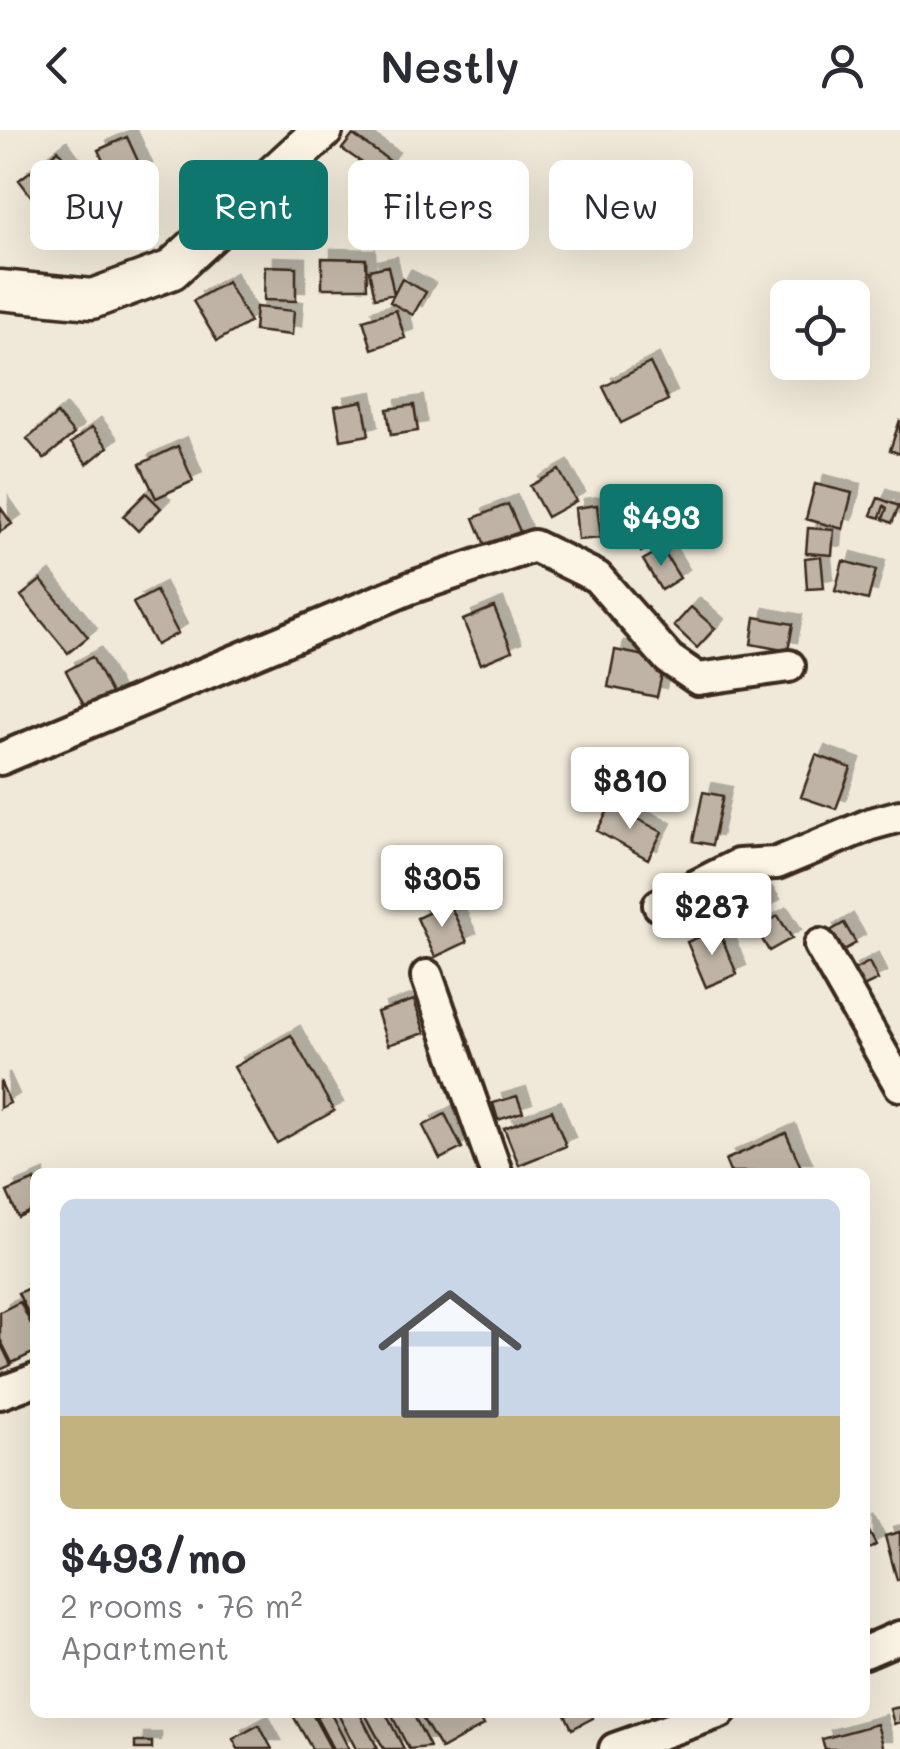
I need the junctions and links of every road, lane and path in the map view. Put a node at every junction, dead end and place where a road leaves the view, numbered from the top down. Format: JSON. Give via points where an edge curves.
{"nodes":[{"id":1,"x":323,"y":130,"type":"edge"},
{"id":2,"x":0,"y":290,"type":"edge"},
{"id":3,"x":789,"y":666,"type":"dead end"},
{"id":4,"x":0,"y":759,"type":"edge"},
{"id":5,"x":900,"y":816,"type":"edge"},
{"id":6,"x":658,"y":905,"type":"dead end"},
{"id":7,"x":820,"y":945,"type":"dead end"},
{"id":8,"x":427,"y":976,"type":"dead end"},
{"id":9,"x":900,"y":1084,"type":"edge"},
{"id":10,"x":495,"y":1168,"type":"edge"},
{"id":11,"x":30,"y":1382,"type":"edge"},
{"id":12,"x":0,"y":1392,"type":"edge"},
{"id":13,"x":900,"y":1637,"type":"edge"},
{"id":14,"x":870,"y":1650,"type":"edge"},
{"id":15,"x":703,"y":1718,"type":"edge"},
{"id":16,"x":615,"y":1749,"type":"edge"}],
"edges":[{"from":1,"to":2,"type":"street","via":[[171,270],[92,299]]},
{"from":3,"to":4,"type":"street","via":[[698,678],[669,659],[597,577],[534,546],[410,588]]},
{"from":5,"to":6,"type":"street","via":[[777,863],[738,865]]},
{"from":7,"to":9,"type":"street"},
{"from":8,"to":10,"type":"street"},
{"from":11,"to":12,"type":"street"},
{"from":13,"to":14,"type":"street"},
{"from":15,"to":16,"type":"street"}]}
